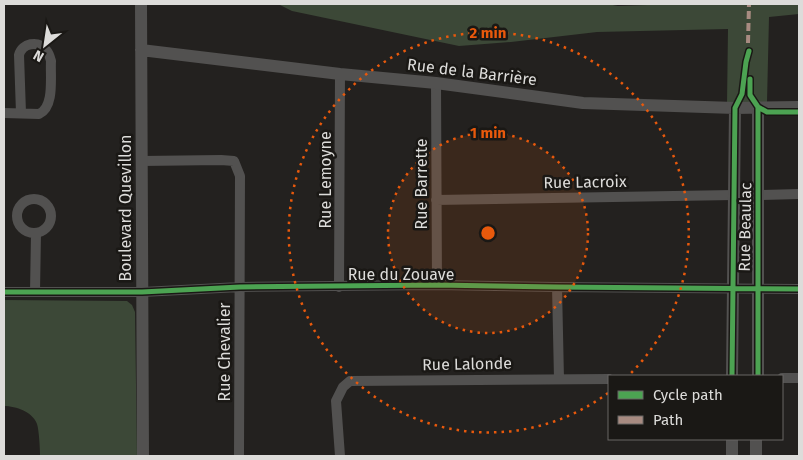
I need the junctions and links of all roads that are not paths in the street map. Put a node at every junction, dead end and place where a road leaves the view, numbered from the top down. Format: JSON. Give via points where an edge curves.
{"nodes":[{"id":1,"x":141,"y":4,"type":"edge"},
{"id":2,"x":141,"y":50,"type":"junction"},
{"id":3,"x":340,"y":74,"type":"junction"},
{"id":4,"x":436,"y":83,"type":"junction"},
{"id":5,"x":758,"y":107,"type":"junction"},
{"id":6,"x":799,"y":107,"type":"edge"},
{"id":7,"x":735,"y":108,"type":"junction"},
{"id":8,"x":4,"y":113,"type":"edge"},
{"id":9,"x":21,"y":113,"type":"junction"},
{"id":10,"x":142,"y":161,"type":"junction"},
{"id":11,"x":799,"y":194,"type":"edge"},
{"id":12,"x":734,"y":195,"type":"junction"},
{"id":13,"x":758,"y":195,"type":"junction"},
{"id":14,"x":436,"y":200,"type":"junction"},
{"id":15,"x":36,"y":233,"type":"dead end"},
{"id":16,"x":437,"y":285,"type":"junction"},
{"id":17,"x":339,"y":286,"type":"junction"},
{"id":18,"x":240,"y":287,"type":"junction"},
{"id":19,"x":557,"y":288,"type":"junction"},
{"id":20,"x":732,"y":288,"type":"junction"},
{"id":21,"x":757,"y":288,"type":"junction"},
{"id":22,"x":799,"y":289,"type":"edge"},
{"id":23,"x":4,"y":292,"type":"edge"},
{"id":24,"x":35,"y":292,"type":"junction"},
{"id":25,"x":142,"y":292,"type":"junction"},
{"id":26,"x":732,"y":375,"type":"edge"},
{"id":27,"x":758,"y":375,"type":"edge"},
{"id":28,"x":783,"y":378,"type":"edge"},
{"id":29,"x":799,"y":378,"type":"edge"},
{"id":30,"x":559,"y":379,"type":"junction"},
{"id":31,"x":608,"y":379,"type":"edge"},
{"id":32,"x":732,"y":440,"type":"edge"},
{"id":33,"x":756,"y":440,"type":"edge"},
{"id":34,"x":143,"y":456,"type":"edge"},
{"id":35,"x":239,"y":456,"type":"edge"},
{"id":36,"x":340,"y":456,"type":"edge"},
{"id":37,"x":732,"y":456,"type":"edge"},
{"id":38,"x":756,"y":456,"type":"edge"}],
"edges":[{"from":1,"to":2,"type":"street","name":"Boulevard Quevillon"},
{"from":2,"to":3,"type":"street","name":"Rue de la Barrière"},
{"from":2,"to":10,"type":"street","name":"Boulevard Quevillon"},
{"from":3,"to":4,"type":"street","name":"Rue de la Barrière"},
{"from":3,"to":17,"type":"street","name":"Rue Lemoyne"},
{"from":4,"to":7,"type":"street","name":"Rue de la Barrière","via":[[583,103]]},
{"from":4,"to":14,"type":"street","name":"Rue Barrette"},
{"from":5,"to":6,"type":"street","name":"Rue de la Barrière"},
{"from":5,"to":7,"type":"street","name":"Rue de la Barrière"},
{"from":5,"to":13,"type":"street","name":"Rue Beaulac"},
{"from":7,"to":12,"type":"street","name":"Rue Beaulac"},
{"from":8,"to":9,"type":"street"},
{"from":9,"to":9,"type":"street","via":[[39,114],[50,101],[50,55],[37,44],[20,50]]},
{"from":10,"to":18,"type":"street","name":"Rue Chevalier","via":[[234,162],[240,176]]},
{"from":10,"to":25,"type":"street","name":"Boulevard Quevillon"},
{"from":11,"to":13,"type":"street"},
{"from":12,"to":14,"type":"street","name":"Rue Lacroix"},
{"from":12,"to":20,"type":"street","name":"Rue Beaulac"},
{"from":13,"to":21,"type":"street","name":"Rue Beaulac"},
{"from":14,"to":16,"type":"street","name":"Rue Barrette"},
{"from":15,"to":24,"type":"street"},
{"from":16,"to":17,"type":"street","name":"Rue du Zouave"},
{"from":16,"to":19,"type":"street","name":"Rue du Zouave"},
{"from":17,"to":18,"type":"street","name":"Rue du Zouave"},
{"from":18,"to":25,"type":"street","name":"Rue du Zouave"},
{"from":18,"to":35,"type":"street","name":"Rue Chevalier"},
{"from":19,"to":20,"type":"street","name":"Rue du Zouave"},
{"from":19,"to":30,"type":"street"},
{"from":20,"to":21,"type":"street","name":"Rue du Zouave"},
{"from":20,"to":26,"type":"street","name":"Rue Beaulac"},
{"from":21,"to":22,"type":"street","name":"Rue du Zouave"},
{"from":21,"to":27,"type":"street","name":"Rue Beaulac"},
{"from":23,"to":24,"type":"street","name":"Rue du Zouave"},
{"from":24,"to":25,"type":"street","name":"Rue du Zouave"},
{"from":25,"to":34,"type":"street","name":"Boulevard Quevillon"},
{"from":28,"to":29,"type":"street"},
{"from":30,"to":31,"type":"street","name":"Rue Lalonde"},
{"from":30,"to":36,"type":"street","name":"Rue Lalonde","via":[[350,380],[336,401]]},
{"from":32,"to":37,"type":"street"},
{"from":33,"to":38,"type":"street"}]}
